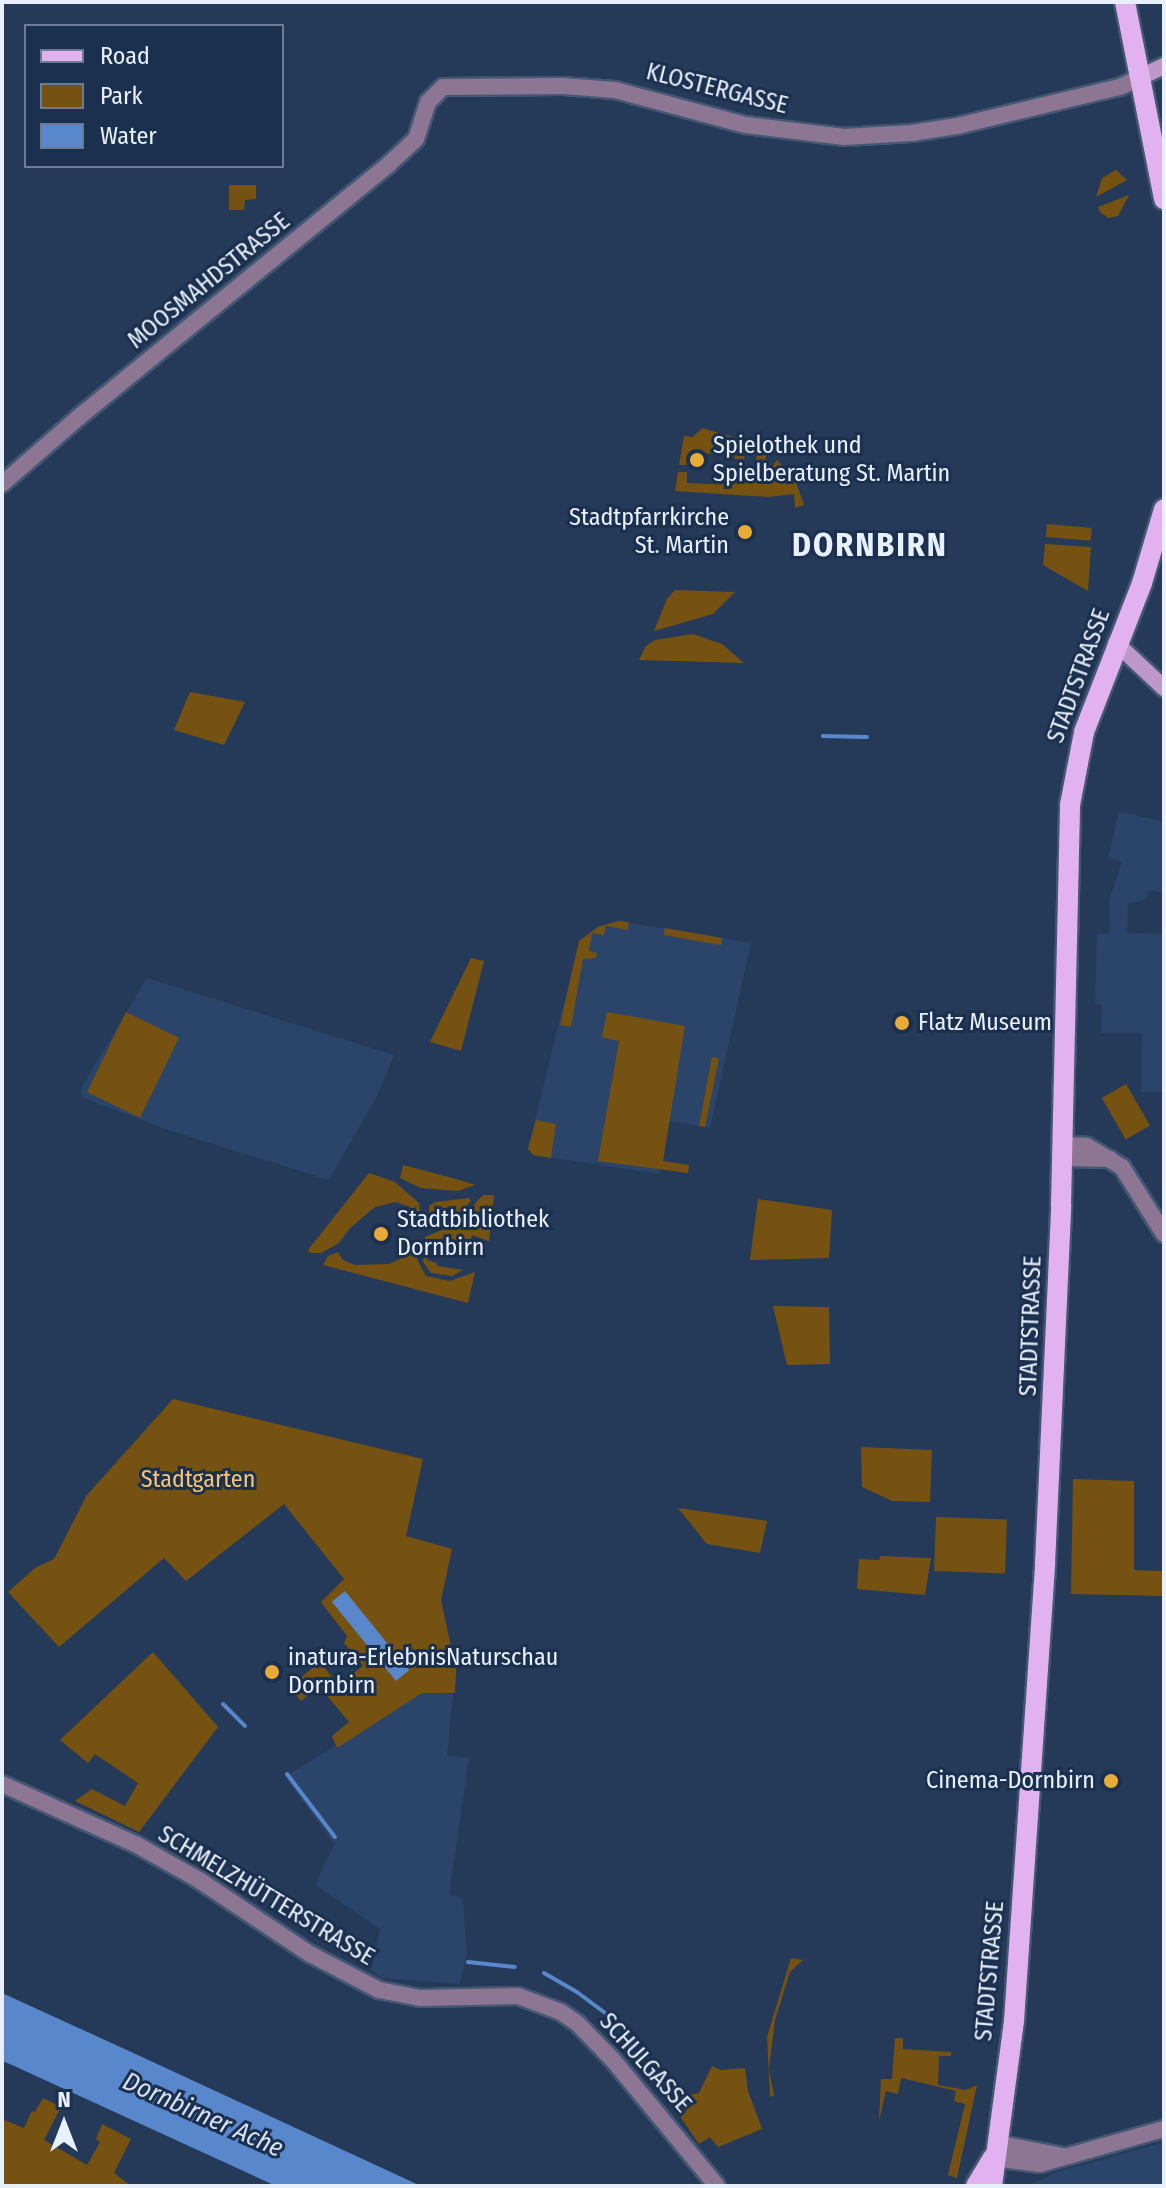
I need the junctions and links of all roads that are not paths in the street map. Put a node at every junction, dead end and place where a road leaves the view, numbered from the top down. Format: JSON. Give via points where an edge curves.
{"nodes":[{"id":1,"x":1125,"y":2,"type":"edge"},
{"id":2,"x":1164,"y":66,"type":"edge"},
{"id":3,"x":1139,"y":78,"type":"junction"},
{"id":4,"x":428,"y":102,"type":"joint"},
{"id":5,"x":1164,"y":199,"type":"edge"},
{"id":6,"x":2,"y":484,"type":"edge"},
{"id":7,"x":1164,"y":509,"type":"edge"},
{"id":8,"x":1116,"y":643,"type":"junction"},
{"id":9,"x":1164,"y":688,"type":"edge"},
{"id":10,"x":1063,"y":1151,"type":"junction"},
{"id":11,"x":1164,"y":1234,"type":"edge"},
{"id":12,"x":2,"y":1784,"type":"edge"},
{"id":13,"x":518,"y":1996,"type":"joint"},
{"id":14,"x":1164,"y":2129,"type":"edge"},
{"id":15,"x":994,"y":2151,"type":"junction"},
{"id":16,"x":717,"y":2186,"type":"edge"},
{"id":17,"x":976,"y":2186,"type":"edge"},
{"id":18,"x":992,"y":2186,"type":"edge"}],
"edges":[{"from":1,"to":3,"type":"main road"},
{"from":2,"to":3,"type":"main road"},
{"from":3,"to":4,"type":"street","name":"KLOSTERGASSE","via":[[957,126],[844,137],[756,127],[602,88],[443,87]]},
{"from":3,"to":5,"type":"main road"},
{"from":4,"to":6,"type":"street","name":"MOOSMAHDSTRASSE","via":[[422,129],[388,165]]},
{"from":7,"to":8,"type":"main road","name":"STADTSTRASSE","via":[[1142,583]]},
{"from":8,"to":9,"type":"main road"},
{"from":8,"to":10,"type":"main road","name":"STADTSTRASSE","via":[[1078,752],[1070,805]]},
{"from":10,"to":11,"type":"street","via":[[1087,1146],[1112,1159],[1134,1181]]},
{"from":10,"to":15,"type":"main road","name":"STADTSTRASSE","via":[[1052,1441],[1024,1877],[1014,2021]]},
{"from":12,"to":13,"type":"street","name":"SCHMELZHÜTTERSTRASSE","via":[[137,1845],[310,1954],[379,1990],[420,1998]]},
{"from":13,"to":16,"type":"street","name":"SCHULGASSE","via":[[578,2024]]},
{"from":14,"to":15,"type":"street","via":[[1032,2165]]},
{"from":15,"to":17,"type":"main road","name":"STADTSTRASSE"},
{"from":15,"to":18,"type":"main road","name":"STADTSTRASSE"}]}
